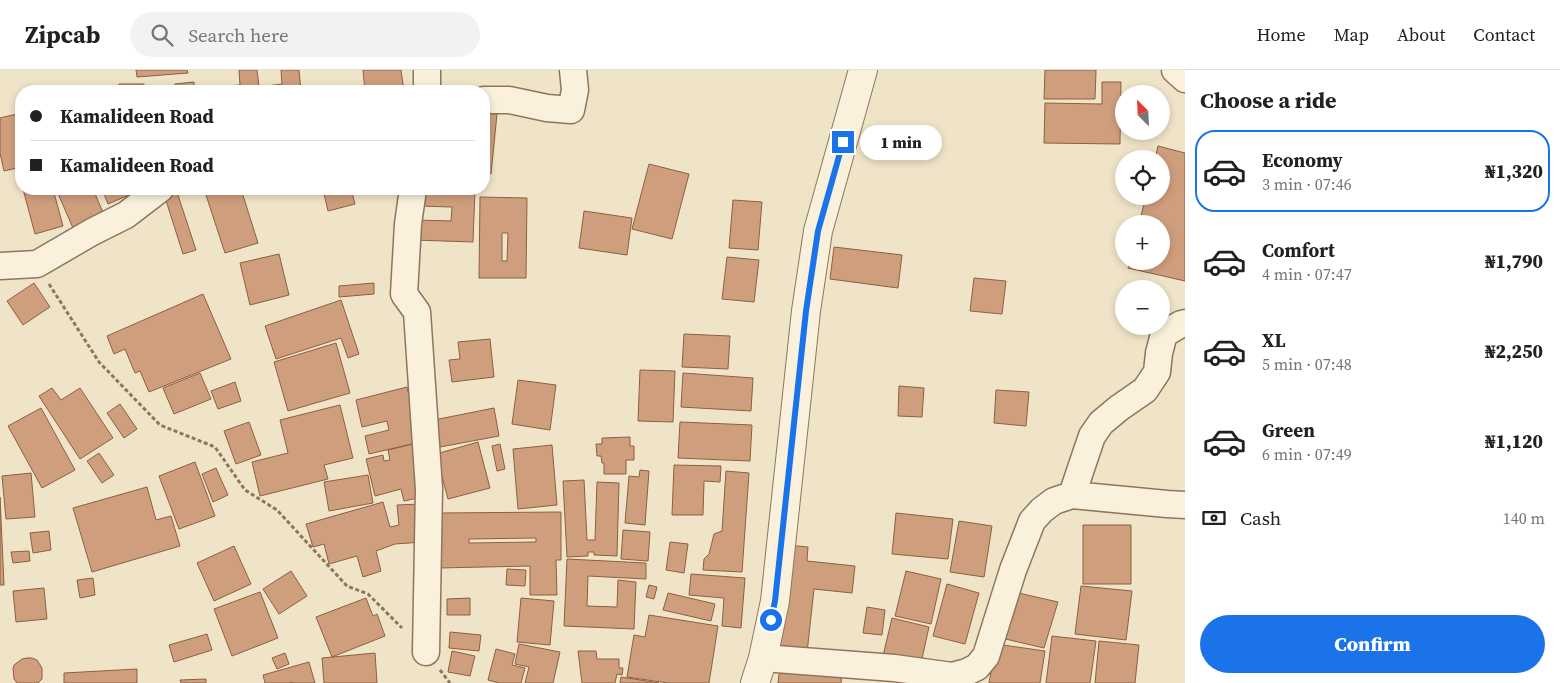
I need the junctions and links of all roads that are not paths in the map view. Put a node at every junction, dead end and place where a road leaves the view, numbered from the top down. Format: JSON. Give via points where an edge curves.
{"nodes":[{"id":1,"x":427,"y":70,"type":"edge"},
{"id":2,"x":573,"y":70,"type":"edge"},
{"id":3,"x":863,"y":70,"type":"edge"},
{"id":4,"x":1175,"y":70,"type":"edge"},
{"id":5,"x":1185,"y":79,"type":"edge"},
{"id":6,"x":426,"y":85,"type":"edge"},
{"id":7,"x":490,"y":100,"type":"edge"},
{"id":8,"x":152,"y":195,"type":"edge"},
{"id":9,"x":412,"y":195,"type":"edge"},
{"id":10,"x":0,"y":266,"type":"edge"},
{"id":11,"x":1185,"y":323,"type":"edge"},
{"id":12,"x":1072,"y":494,"type":"junction"},
{"id":13,"x":1185,"y":505,"type":"edge"},
{"id":14,"x":426,"y":652,"type":"road end"},
{"id":15,"x":759,"y":671,"type":"edge"}],
"edges":[{"from":1,"to":6,"type":"street"},
{"from":2,"to":7,"type":"street","via":[[575,90],[571,110]]},
{"from":3,"to":15,"type":"street","via":[[818,231],[806,311],[775,601]]},
{"from":4,"to":5,"type":"street"},
{"from":8,"to":10,"type":"street","via":[[126,215],[37,264]]},
{"from":9,"to":14,"type":"street","via":[[404,294],[417,312],[429,489]]},
{"from":11,"to":12,"type":"street","via":[[1164,334],[1157,372],[1144,390],[1101,423],[1092,436]]},
{"from":12,"to":13,"type":"street"},
{"from":12,"to":15,"type":"street","via":[[1054,501],[1032,522],[986,656],[977,667],[952,676],[894,668]]}]}
